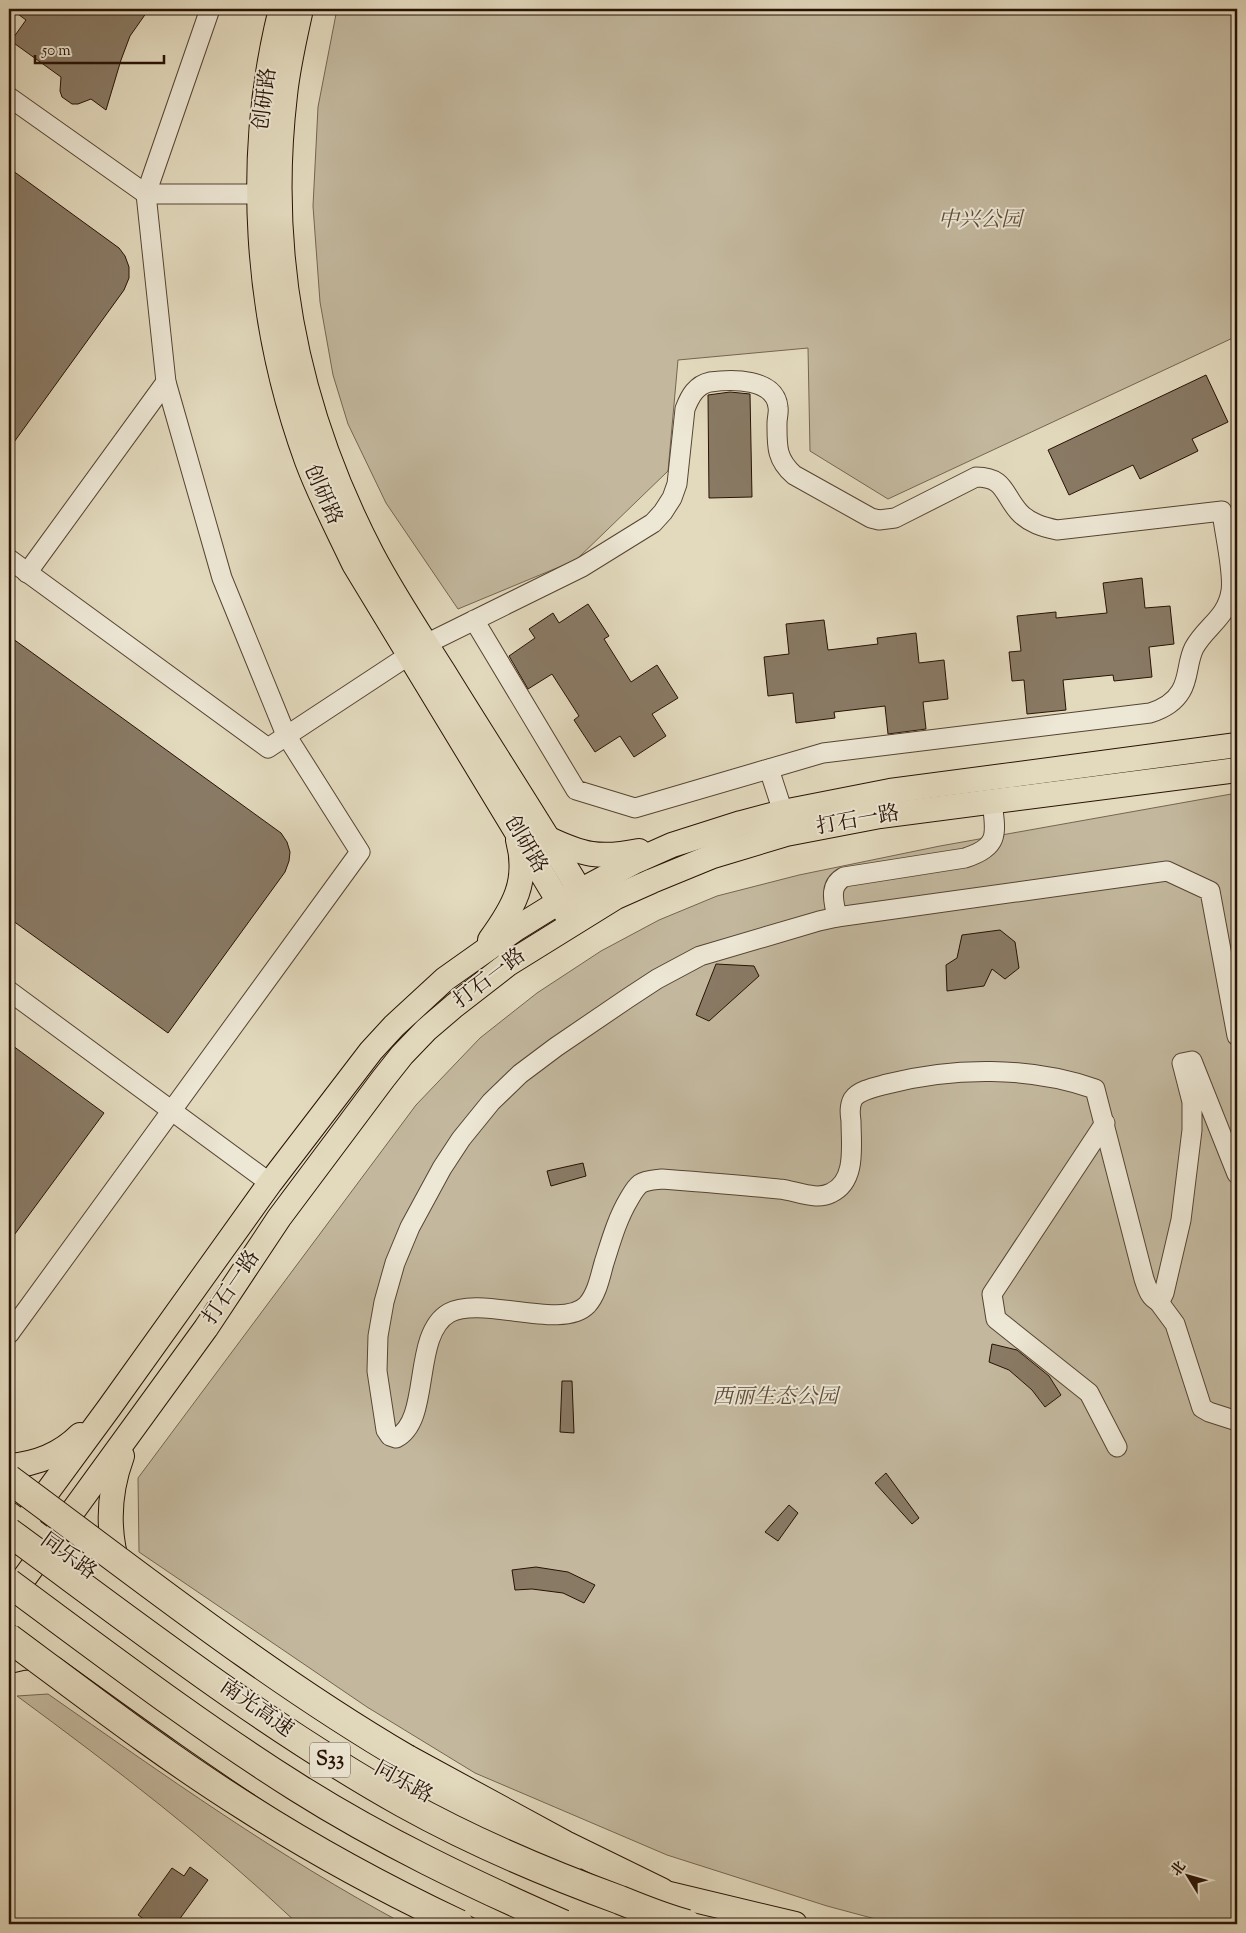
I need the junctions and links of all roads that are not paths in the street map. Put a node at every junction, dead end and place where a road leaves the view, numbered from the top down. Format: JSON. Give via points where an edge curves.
{"nodes":[{"id":1,"x":210,"y":9,"type":"edge"},
{"id":2,"x":281,"y":9,"type":"edge"},
{"id":3,"x":301,"y":9,"type":"edge"},
{"id":4,"x":9,"y":97,"type":"edge"},
{"id":5,"x":146,"y":194,"type":"junction"},
{"id":6,"x":269,"y":194,"type":"junction"},
{"id":7,"x":166,"y":382,"type":"junction"},
{"id":8,"x":1232,"y":552,"type":"edge"},
{"id":9,"x":9,"y":560,"type":"edge"},
{"id":10,"x":27,"y":573,"type":"junction"},
{"id":11,"x":474,"y":620,"type":"junction"},
{"id":12,"x":417,"y":649,"type":"junction"},
{"id":13,"x":286,"y":735,"type":"junction"},
{"id":14,"x":1237,"y":745,"type":"edge"},
{"id":15,"x":769,"y":769,"type":"junction"},
{"id":16,"x":1237,"y":770,"type":"edge"},
{"id":17,"x":992,"y":802,"type":"junction"},
{"id":18,"x":783,"y":812,"type":"junction"},
{"id":19,"x":515,"y":826,"type":"junction"},
{"id":20,"x":547,"y":838,"type":"junction"},
{"id":21,"x":672,"y":845,"type":"junction"},
{"id":22,"x":580,"y":890,"type":"junction"},
{"id":23,"x":559,"y":902,"type":"junction"},
{"id":24,"x":582,"y":917,"type":"junction"},
{"id":25,"x":837,"y":917,"type":"junction"},
{"id":26,"x":480,"y":954,"type":"junction"},
{"id":27,"x":1231,"y":970,"type":"edge"},
{"id":28,"x":9,"y":991,"type":"edge"},
{"id":29,"x":1237,"y":1036,"type":"edge"},
{"id":30,"x":172,"y":1110,"type":"junction"},
{"id":31,"x":1105,"y":1123,"type":"junction"},
{"id":32,"x":1237,"y":1174,"type":"edge"},
{"id":33,"x":270,"y":1183,"type":"junction"},
{"id":34,"x":1158,"y":1300,"type":"junction"},
{"id":35,"x":9,"y":1334,"type":"edge"},
{"id":36,"x":109,"y":1408,"type":"junction"},
{"id":37,"x":1237,"y":1421,"type":"edge"},
{"id":38,"x":134,"y":1429,"type":"junction"},
{"id":39,"x":1117,"y":1447,"type":"dead end"},
{"id":40,"x":9,"y":1466,"type":"edge"},
{"id":41,"x":9,"y":1479,"type":"edge"},
{"id":42,"x":14,"y":1523,"type":"edge"},
{"id":43,"x":9,"y":1544,"type":"edge"},
{"id":44,"x":50,"y":1544,"type":"junction"},
{"id":45,"x":9,"y":1583,"type":"edge"},
{"id":46,"x":9,"y":1599,"type":"edge"},
{"id":47,"x":133,"y":1604,"type":"junction"},
{"id":48,"x":9,"y":1606,"type":"edge"},
{"id":49,"x":9,"y":1638,"type":"edge"},
{"id":50,"x":9,"y":1661,"type":"edge"},
{"id":51,"x":95,"y":1667,"type":"junction"},
{"id":52,"x":661,"y":1892,"type":"junction"},
{"id":53,"x":459,"y":1924,"type":"edge"},
{"id":54,"x":518,"y":1924,"type":"edge"},
{"id":55,"x":563,"y":1924,"type":"edge"},
{"id":56,"x":687,"y":1924,"type":"edge"},
{"id":57,"x":795,"y":1924,"type":"edge"}],
"edges":[{"from":1,"to":5,"type":"lane"},
{"from":2,"to":6,"type":"main road","name":"创研路","via":[[266,89]]},
{"from":3,"to":6,"type":"main road","name":"创研路","via":[[285,94],[280,158]]},
{"from":4,"to":5,"type":"lane"},
{"from":5,"to":6,"type":"lane"},
{"from":5,"to":7,"type":"lane"},
{"from":6,"to":12,"type":"main road","name":"创研路","via":[[263,256],[270,314],[291,410],[307,461],[354,564]]},
{"from":7,"to":10,"type":"lane"},
{"from":7,"to":13,"type":"lane","via":[[222,578]]},
{"from":8,"to":11,"type":"lane","via":[[1222,511],[1057,530],[1026,518],[1003,487],[986,477],[967,481],[896,518],[871,518],[794,475],[785,466],[779,455],[778,407],[773,394],[750,382],[718,381],[696,389],[689,398],[677,484],[672,498],[653,523],[582,567]]},
{"from":8,"to":15,"type":"lane","via":[[1228,604],[1194,648],[1181,691],[1162,709],[823,753]]},
{"from":9,"to":10,"type":"lane"},
{"from":10,"to":13,"type":"lane","via":[[268,748]]},
{"from":11,"to":12,"type":"lane"},
{"from":11,"to":15,"type":"lane","via":[[576,790],[635,808]]},
{"from":12,"to":13,"type":"lane"},
{"from":12,"to":19,"type":"main road","name":"创研路"},
{"from":12,"to":20,"type":"main road","name":"创研路"},
{"from":13,"to":30,"type":"lane","via":[[360,852]]},
{"from":14,"to":18,"type":"main road","name":"打石一路","via":[[890,791]]},
{"from":15,"to":18,"type":"lane"},
{"from":16,"to":17,"type":"main road","name":"打石一路"},
{"from":17,"to":24,"type":"main road","name":"打石一路","via":[[880,816],[786,834],[684,867],[616,897]]},
{"from":17,"to":25,"type":"lane","via":[[996,830],[988,847],[979,854],[844,877],[834,888]]},
{"from":18,"to":21,"type":"main road","name":"打石一路"},
{"from":19,"to":23,"type":"main road","name":"创研路"},
{"from":19,"to":26,"type":"main road","via":[[522,854],[521,881],[508,916]]},
{"from":20,"to":21,"type":"main road","via":[[583,853],[600,856]]},
{"from":20,"to":22,"type":"main road","name":"创研路"},
{"from":21,"to":22,"type":"main road","name":"打石一路"},
{"from":22,"to":23,"type":"main road","name":"打石一路"},
{"from":22,"to":24,"type":"main road","name":"创研路"},
{"from":23,"to":24,"type":"main road","name":"创研路"},
{"from":23,"to":26,"type":"main road","name":"打石一路"},
{"from":24,"to":38,"type":"main road","name":"打石一路","via":[[501,969],[426,1030],[402,1055],[279,1218]]},
{"from":25,"to":27,"type":"lane","via":[[1167,871],[1210,891]]},
{"from":25,"to":31,"type":"lane","via":[[700,956],[677,968],[556,1047],[520,1074],[491,1102],[461,1139],[424,1198],[395,1263],[378,1336],[378,1371],[386,1430],[390,1436],[396,1438],[404,1434],[413,1415],[429,1341],[434,1328],[449,1313],[459,1309],[488,1309],[566,1314],[586,1305],[596,1291],[616,1224],[640,1184],[662,1179],[782,1189],[825,1196],[842,1184],[849,1173],[852,1158],[850,1105],[854,1097],[901,1081],[968,1072],[1068,1080],[1096,1089]]},
{"from":26,"to":33,"type":"main road","name":"打石一路","via":[[445,979],[394,1026],[345,1083]]},
{"from":27,"to":29,"type":"lane"},
{"from":28,"to":30,"type":"lane"},
{"from":30,"to":33,"type":"lane"},
{"from":30,"to":35,"type":"lane"},
{"from":31,"to":34,"type":"lane","via":[[1144,1279],[1148,1291]]},
{"from":31,"to":39,"type":"lane","via":[[992,1294],[996,1319],[1089,1393]]},
{"from":32,"to":34,"type":"lane","via":[[1192,1061],[1182,1063],[1192,1102],[1192,1130],[1181,1220],[1164,1293]]},
{"from":33,"to":36,"type":"main road","name":"打石一路"},
{"from":34,"to":37,"type":"lane","via":[[1175,1324],[1202,1408]]},
{"from":36,"to":40,"type":"main road","via":[[60,1451],[32,1462]]},
{"from":36,"to":42,"type":"main road","name":"打石一路"},
{"from":38,"to":44,"type":"main road","name":"打石一路"},
{"from":38,"to":47,"type":"main road","via":[[114,1478],[110,1516],[113,1550]]},
{"from":41,"to":52,"type":"highway","bridge":true,"via":[[302,1694],[354,1728],[565,1845]]},
{"from":42,"to":43,"type":"main road","name":"打石一路"},
{"from":42,"to":44,"type":"main road","name":"同乐路"},
{"from":42,"to":56,"type":"highway","name":"南光高速","number":"S33","bridge":true,"via":[[238,1698],[404,1804],[501,1853],[580,1886]]},
{"from":44,"to":46,"type":"main road","name":"打石一路"},
{"from":44,"to":47,"type":"main road","name":"同乐路"},
{"from":45,"to":55,"type":"highway","name":"南光高速","number":"S33","bridge":true,"via":[[208,1729],[299,1789],[395,1845]]},
{"from":47,"to":52,"type":"main road","name":"同乐路","via":[[330,1740],[414,1791],[502,1832]]},
{"from":48,"to":51,"type":"main road"},
{"from":49,"to":53,"type":"highway","bridge":true,"via":[[243,1805],[390,1891]]},
{"from":50,"to":51,"type":"main road","via":[[48,1656],[68,1658]]},
{"from":51,"to":54,"type":"main road","via":[[204,1746],[295,1806],[466,1902]]},
{"from":52,"to":57,"type":"main road","name":"同乐路"}]}
